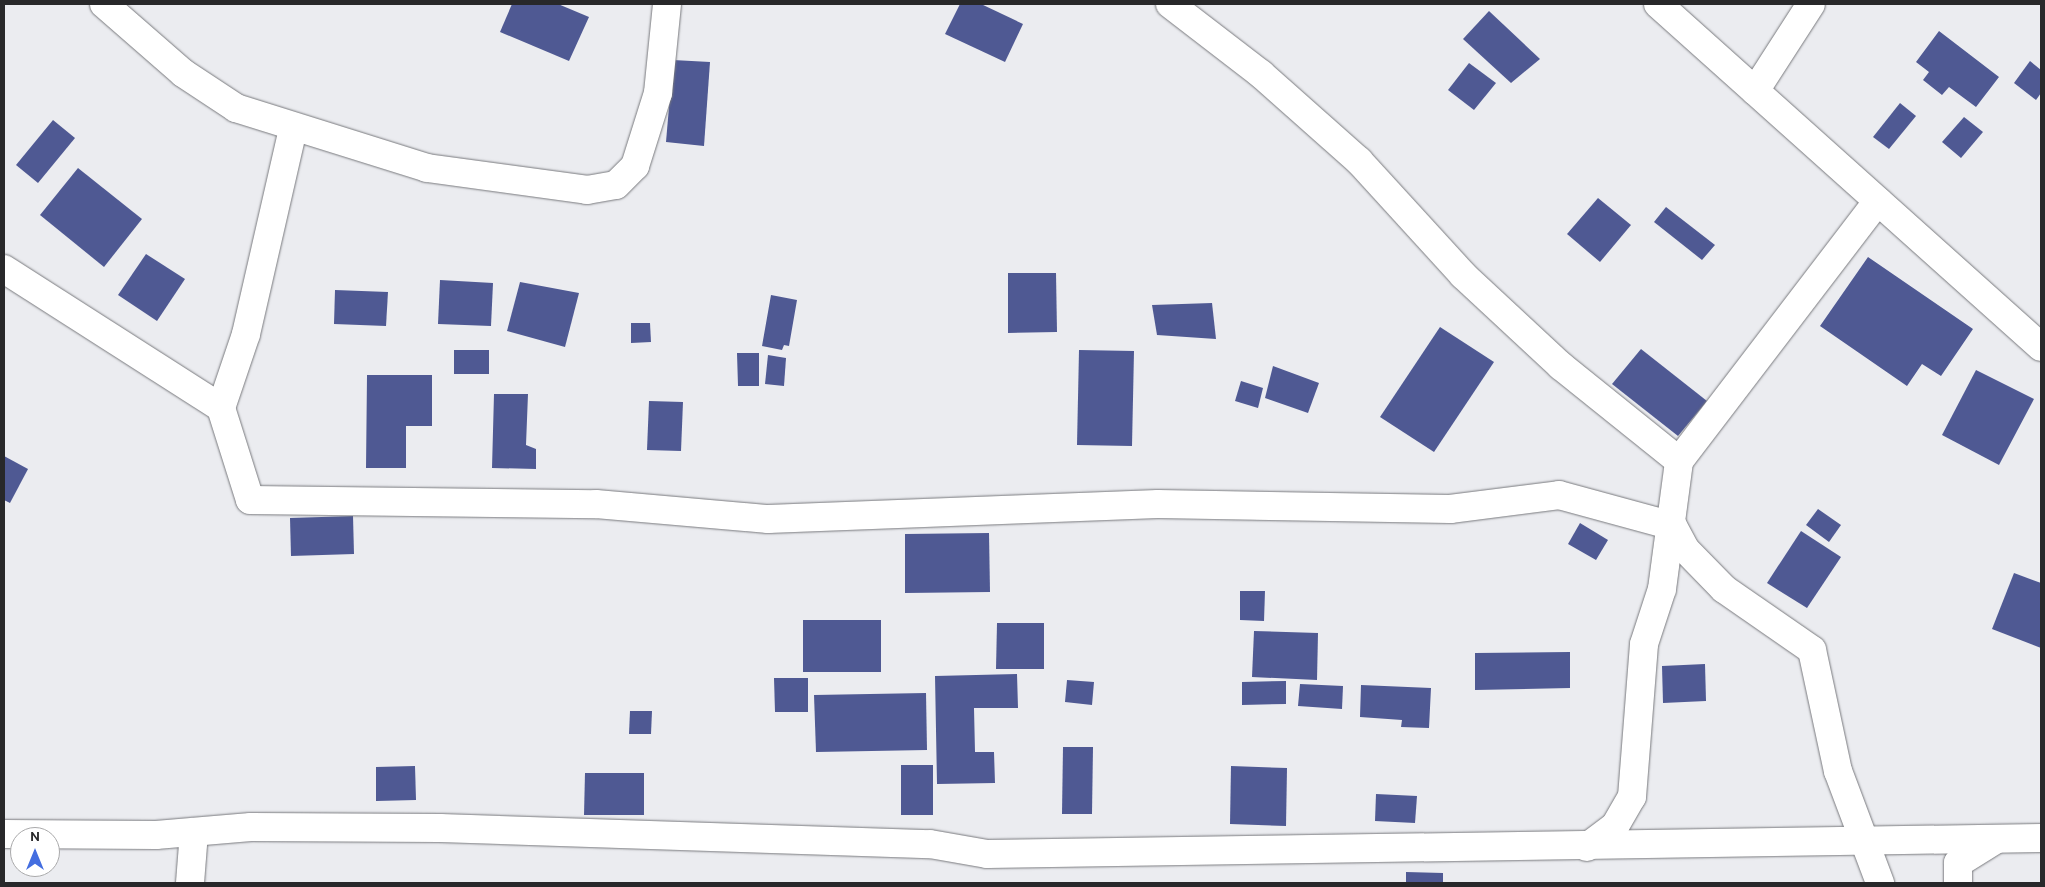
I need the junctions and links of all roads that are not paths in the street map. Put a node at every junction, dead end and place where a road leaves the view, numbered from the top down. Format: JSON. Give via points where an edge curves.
{"nodes":[{"id":1,"x":104,"y":4,"type":"edge"},
{"id":2,"x":667,"y":4,"type":"edge"},
{"id":3,"x":1170,"y":4,"type":"edge"},
{"id":4,"x":1658,"y":4,"type":"edge"},
{"id":5,"x":1811,"y":4,"type":"edge"},
{"id":6,"x":1755,"y":91,"type":"junction"},
{"id":7,"x":293,"y":129,"type":"junction"},
{"id":8,"x":1878,"y":201,"type":"junction"},
{"id":9,"x":4,"y":269,"type":"edge"},
{"id":10,"x":2041,"y":347,"type":"edge"},
{"id":11,"x":221,"y":408,"type":"junction"},
{"id":12,"x":1679,"y":461,"type":"junction"},
{"id":13,"x":1673,"y":526,"type":"junction"},
{"id":14,"x":194,"y":832,"type":"junction"},
{"id":15,"x":4,"y":834,"type":"edge"},
{"id":16,"x":1999,"y":838,"type":"junction"},
{"id":17,"x":2041,"y":838,"type":"edge"},
{"id":18,"x":1866,"y":844,"type":"junction"},
{"id":19,"x":1587,"y":847,"type":"junction"},
{"id":20,"x":190,"y":883,"type":"edge"},
{"id":21,"x":1880,"y":883,"type":"edge"},
{"id":22,"x":1958,"y":883,"type":"edge"}],
"edges":[{"from":1,"to":7,"type":"street","via":[[184,73],[236,108]]},
{"from":2,"to":7,"type":"street","via":[[658,93],[635,166],[616,185],[588,190],[427,168]]},
{"from":3,"to":12,"type":"street","via":[[1261,74],[1359,161],[1470,282],[1561,366]]},
{"from":4,"to":6,"type":"street"},
{"from":5,"to":6,"type":"street"},
{"from":6,"to":8,"type":"street"},
{"from":7,"to":11,"type":"street","via":[[246,334]]},
{"from":8,"to":10,"type":"street"},
{"from":8,"to":12,"type":"street"},
{"from":9,"to":11,"type":"street"},
{"from":11,"to":13,"type":"street","via":[[250,500],[596,504],[768,519],[1158,504],[1450,508],[1559,495]]},
{"from":12,"to":13,"type":"street"},
{"from":13,"to":18,"type":"street","via":[[1686,550],[1724,589],[1812,650],[1838,770]]},
{"from":13,"to":19,"type":"street","via":[[1662,588],[1644,644],[1632,797],[1615,826]]},
{"from":14,"to":15,"type":"street"},
{"from":14,"to":19,"type":"street","via":[[251,827],[440,828],[930,844],[987,854]]},
{"from":14,"to":20,"type":"street"},
{"from":16,"to":17,"type":"street"},
{"from":16,"to":18,"type":"street"},
{"from":16,"to":22,"type":"street","via":[[1958,863]]},
{"from":18,"to":19,"type":"street"},
{"from":18,"to":21,"type":"street"}]}
